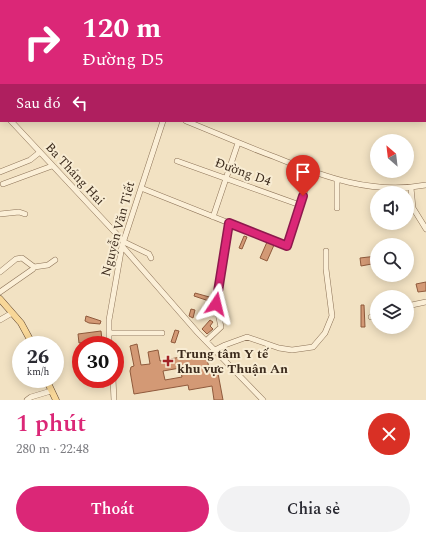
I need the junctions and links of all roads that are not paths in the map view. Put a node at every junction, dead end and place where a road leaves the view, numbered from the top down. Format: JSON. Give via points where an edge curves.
{"nodes":[{"id":1,"x":12,"y":122,"type":"edge"},
{"id":2,"x":163,"y":122,"type":"edge"},
{"id":3,"x":188,"y":122,"type":"edge"},
{"id":4,"x":238,"y":143,"type":"junction"},
{"id":5,"x":40,"y":152,"type":"junction"},
{"id":6,"x":177,"y":161,"type":"dead end"},
{"id":7,"x":52,"y":166,"type":"junction"},
{"id":8,"x":0,"y":172,"type":"edge"},
{"id":9,"x":311,"y":172,"type":"junction"},
{"id":10,"x":226,"y":178,"type":"junction"},
{"id":11,"x":337,"y":180,"type":"junction"},
{"id":12,"x":3,"y":184,"type":"dead end"},
{"id":13,"x":426,"y":185,"type":"edge"},
{"id":14,"x":370,"y":186,"type":"edge"},
{"id":15,"x":414,"y":187,"type":"edge"},
{"id":16,"x":141,"y":188,"type":"junction"},
{"id":17,"x":300,"y":205,"type":"junction"},
{"id":18,"x":337,"y":208,"type":"dead end"},
{"id":19,"x":414,"y":210,"type":"edge"},
{"id":20,"x":0,"y":214,"type":"edge"},
{"id":21,"x":25,"y":214,"type":"dead end"},
{"id":22,"x":213,"y":216,"type":"junction"},
{"id":23,"x":229,"y":223,"type":"junction"},
{"id":24,"x":426,"y":229,"type":"edge"},
{"id":25,"x":123,"y":244,"type":"junction"},
{"id":26,"x":326,"y":251,"type":"dead end"},
{"id":27,"x":151,"y":258,"type":"dead end"},
{"id":28,"x":55,"y":260,"type":"dead end"},
{"id":29,"x":34,"y":267,"type":"junction"},
{"id":30,"x":0,"y":272,"type":"edge"},
{"id":31,"x":0,"y":292,"type":"edge"},
{"id":32,"x":0,"y":299,"type":"edge"},
{"id":33,"x":426,"y":302,"type":"edge"},
{"id":34,"x":414,"y":305,"type":"edge"},
{"id":35,"x":12,"y":313,"type":"junction"},
{"id":36,"x":0,"y":320,"type":"edge"},
{"id":37,"x":162,"y":332,"type":"dead end"},
{"id":38,"x":109,"y":333,"type":"junction"},
{"id":39,"x":28,"y":336,"type":"edge"},
{"id":40,"x":109,"y":336,"type":"edge"},
{"id":41,"x":206,"y":341,"type":"junction"},
{"id":42,"x":215,"y":350,"type":"junction"},
{"id":43,"x":113,"y":388,"type":"edge"},
{"id":44,"x":51,"y":390,"type":"joint"},
{"id":45,"x":27,"y":400,"type":"edge"},
{"id":46,"x":56,"y":400,"type":"edge"},
{"id":47,"x":114,"y":400,"type":"edge"},
{"id":48,"x":263,"y":400,"type":"edge"}],
"edges":[{"from":1,"to":5,"type":"street","name":"Ba Tháng Hai"},
{"from":2,"to":16,"type":"street","name":"Nguyễn Văn Tiết"},
{"from":3,"to":4,"type":"street"},
{"from":4,"to":9,"type":"street"},
{"from":4,"to":10,"type":"street"},
{"from":5,"to":7,"type":"street","name":"Ba Tháng Hai"},
{"from":5,"to":8,"type":"street","via":[[30,160]]},
{"from":6,"to":10,"type":"street","name":"Đường D4"},
{"from":7,"to":12,"type":"street"},
{"from":7,"to":25,"type":"street","name":"Ba Tháng Hai"},
{"from":9,"to":11,"type":"street"},
{"from":9,"to":17,"type":"street"},
{"from":10,"to":17,"type":"street","name":"Đường D4"},
{"from":10,"to":22,"type":"street"},
{"from":11,"to":14,"type":"street"},
{"from":11,"to":18,"type":"street"},
{"from":13,"to":15,"type":"street"},
{"from":16,"to":22,"type":"street"},
{"from":16,"to":25,"type":"street","name":"Nguyễn Văn Tiết"},
{"from":17,"to":23,"type":"street","via":[[287,246]]},
{"from":19,"to":24,"type":"street"},
{"from":20,"to":21,"type":"street"},
{"from":22,"to":23,"type":"street"},
{"from":23,"to":41,"type":"street","via":[[216,304],[222,327]]},
{"from":25,"to":27,"type":"street","via":[[149,254]]},
{"from":25,"to":38,"type":"street","name":"Nguyễn Văn Tiết","via":[[111,303]]},
{"from":25,"to":41,"type":"street","name":"Ba Tháng Hai"},
{"from":26,"to":42,"type":"street","via":[[332,316],[325,333],[313,347],[292,350],[247,337]]},
{"from":28,"to":29,"type":"street","via":[[48,265]]},
{"from":29,"to":30,"type":"street","via":[[22,258],[16,259]]},
{"from":29,"to":31,"type":"street"},
{"from":32,"to":35,"type":"main road"},
{"from":33,"to":34,"type":"street"},
{"from":35,"to":36,"type":"street"},
{"from":35,"to":39,"type":"main road"},
{"from":37,"to":38,"type":"street"},
{"from":38,"to":40,"type":"street","name":"Nguyễn Văn Tiết"},
{"from":41,"to":42,"type":"street","name":"Ba Tháng Hai"},
{"from":42,"to":48,"type":"street","name":"Ba Tháng Hai"},
{"from":43,"to":47,"type":"street"},
{"from":44,"to":45,"type":"street"},
{"from":44,"to":46,"type":"main road"}]}
